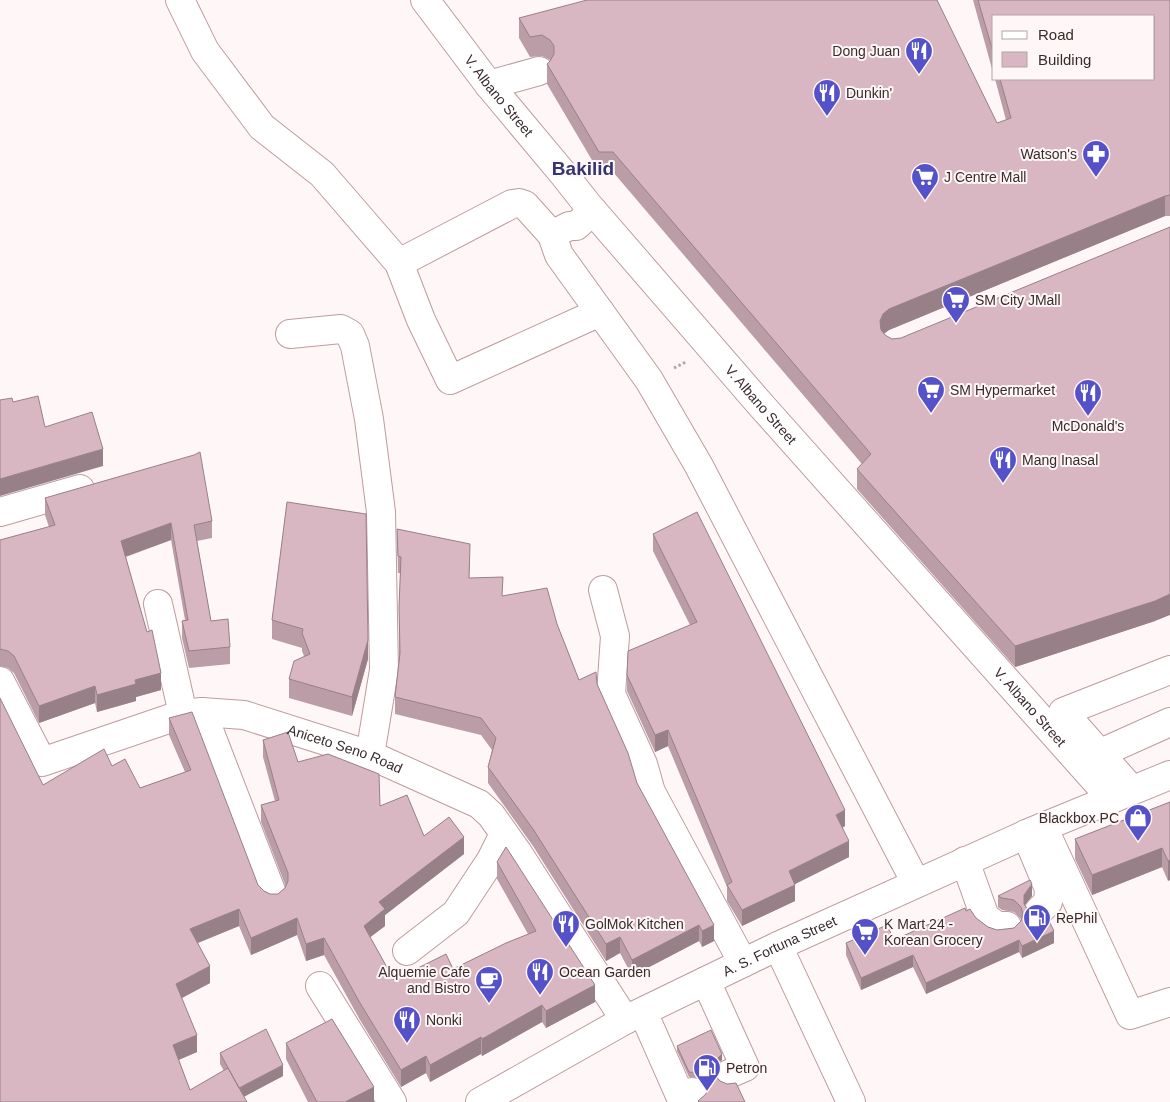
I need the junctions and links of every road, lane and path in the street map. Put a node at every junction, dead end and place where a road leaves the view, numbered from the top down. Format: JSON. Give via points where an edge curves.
{"nodes":[{"id":1,"x":180,"y":0,"type":"edge"},
{"id":2,"x":425,"y":0,"type":"edge"},
{"id":3,"x":539,"y":71,"type":"dead end"},
{"id":4,"x":489,"y":85,"type":"junction"},
{"id":5,"x":590,"y":207,"type":"junction"},
{"id":6,"x":561,"y":230,"type":"junction"},
{"id":7,"x":399,"y":263,"type":"junction"},
{"id":8,"x":600,"y":312,"type":"junction"},
{"id":9,"x":290,"y":334,"type":"dead end"},
{"id":10,"x":713,"y":349,"type":"junction"},
{"id":11,"x":649,"y":380,"type":"junction"},
{"id":12,"x":104,"y":482,"type":"edge"},
{"id":13,"x":0,"y":512,"type":"edge"},
{"id":14,"x":603,"y":590,"type":"dead end"},
{"id":15,"x":158,"y":604,"type":"dead end"},
{"id":16,"x":1170,"y":670,"type":"edge"},
{"id":17,"x":0,"y":681,"type":"edge"},
{"id":18,"x":192,"y":713,"type":"junction"},
{"id":19,"x":1170,"y":722,"type":"edge"},
{"id":20,"x":370,"y":755,"type":"junction"},
{"id":21,"x":1089,"y":758,"type":"junction"},
{"id":22,"x":1170,"y":776,"type":"edge"},
{"id":23,"x":1122,"y":794,"type":"junction"},
{"id":24,"x":1035,"y":830,"type":"junction"},
{"id":25,"x":504,"y":834,"type":"junction"},
{"id":26,"x":965,"y":861,"type":"junction"},
{"id":27,"x":916,"y":883,"type":"junction"},
{"id":28,"x":273,"y":896,"type":"edge"},
{"id":29,"x":1039,"y":911,"type":"dead end"},
{"id":30,"x":1007,"y":926,"type":"dead end"},
{"id":31,"x":778,"y":946,"type":"junction"},
{"id":32,"x":407,"y":951,"type":"dead end"},
{"id":33,"x":743,"y":963,"type":"junction"},
{"id":34,"x":706,"y":981,"type":"junction"},
{"id":35,"x":320,"y":986,"type":"dead end"},
{"id":36,"x":1170,"y":1002,"type":"edge"},
{"id":37,"x":634,"y":1016,"type":"junction"},
{"id":38,"x":729,"y":1074,"type":"dead end"},
{"id":39,"x":692,"y":1092,"type":"dead end"},
{"id":40,"x":392,"y":1102,"type":"edge"},
{"id":41,"x":480,"y":1102,"type":"edge"},
{"id":42,"x":852,"y":1102,"type":"edge"}],
"edges":[{"from":1,"to":7,"type":"street","via":[[205,51],[262,127],[322,174]]},
{"from":2,"to":4,"type":"street","name":"V. Albano Street"},
{"from":3,"to":4,"type":"street"},
{"from":4,"to":5,"type":"street","name":"V. Albano Street"},
{"from":5,"to":6,"type":"street","via":[[570,218]]},
{"from":5,"to":10,"type":"street","name":"V. Albano Street"},
{"from":6,"to":7,"type":"street","via":[[525,205],[512,204]]},
{"from":6,"to":8,"type":"street","via":[[559,255]]},
{"from":7,"to":8,"type":"street","via":[[421,320],[450,380]]},
{"from":8,"to":11,"type":"street"},
{"from":9,"to":20,"type":"street","via":[[341,330],[350,334],[369,419],[381,512],[384,670]]},
{"from":10,"to":11,"type":"path"},
{"from":10,"to":21,"type":"street","name":"V. Albano Street","via":[[760,404]]},
{"from":11,"to":27,"type":"street","via":[[699,466]]},
{"from":12,"to":13,"type":"street"},
{"from":14,"to":33,"type":"street","via":[[615,636],[611,694],[644,764],[651,792]]},
{"from":15,"to":18,"type":"street"},
{"from":16,"to":21,"type":"street","via":[[1063,712]]},
{"from":17,"to":18,"type":"street","name":"Aniceto Seno Road","via":[[42,762]]},
{"from":18,"to":20,"type":"street","name":"Aniceto Seno Road","via":[[244,715]]},
{"from":18,"to":28,"type":"street"},
{"from":19,"to":21,"type":"street"},
{"from":20,"to":25,"type":"street","name":"Aniceto Seno Road","via":[[479,804]]},
{"from":21,"to":23,"type":"street","name":"V. Albano Street"},
{"from":22,"to":23,"type":"street","name":"A. S. Fortuna Street"},
{"from":23,"to":24,"type":"street","name":"A. S. Fortuna Street"},
{"from":24,"to":26,"type":"street","name":"A. S. Fortuna Street"},
{"from":24,"to":29,"type":"street","via":[[1049,889],[1048,902]]},
{"from":24,"to":36,"type":"street","via":[[1130,1015]]},
{"from":25,"to":32,"type":"street","via":[[456,913]]},
{"from":25,"to":37,"type":"street","name":"Aniceto Seno Road"},
{"from":26,"to":27,"type":"street","name":"A. S. Fortuna Street"},
{"from":26,"to":30,"type":"street","via":[[985,917],[997,926]]},
{"from":27,"to":31,"type":"street","name":"A. S. Fortuna Street"},
{"from":31,"to":33,"type":"street","name":"A. S. Fortuna Street"},
{"from":31,"to":42,"type":"street"},
{"from":33,"to":34,"type":"street","name":"A. S. Fortuna Street"},
{"from":34,"to":37,"type":"street","name":"A. S. Fortuna Street"},
{"from":34,"to":38,"type":"street","via":[[745,1067]]},
{"from":35,"to":40,"type":"street"},
{"from":37,"to":39,"type":"street","name":"Aniceto Seno Road","via":[[681,1098]]},
{"from":37,"to":41,"type":"street","name":"A. S. Fortuna Street"}]}
